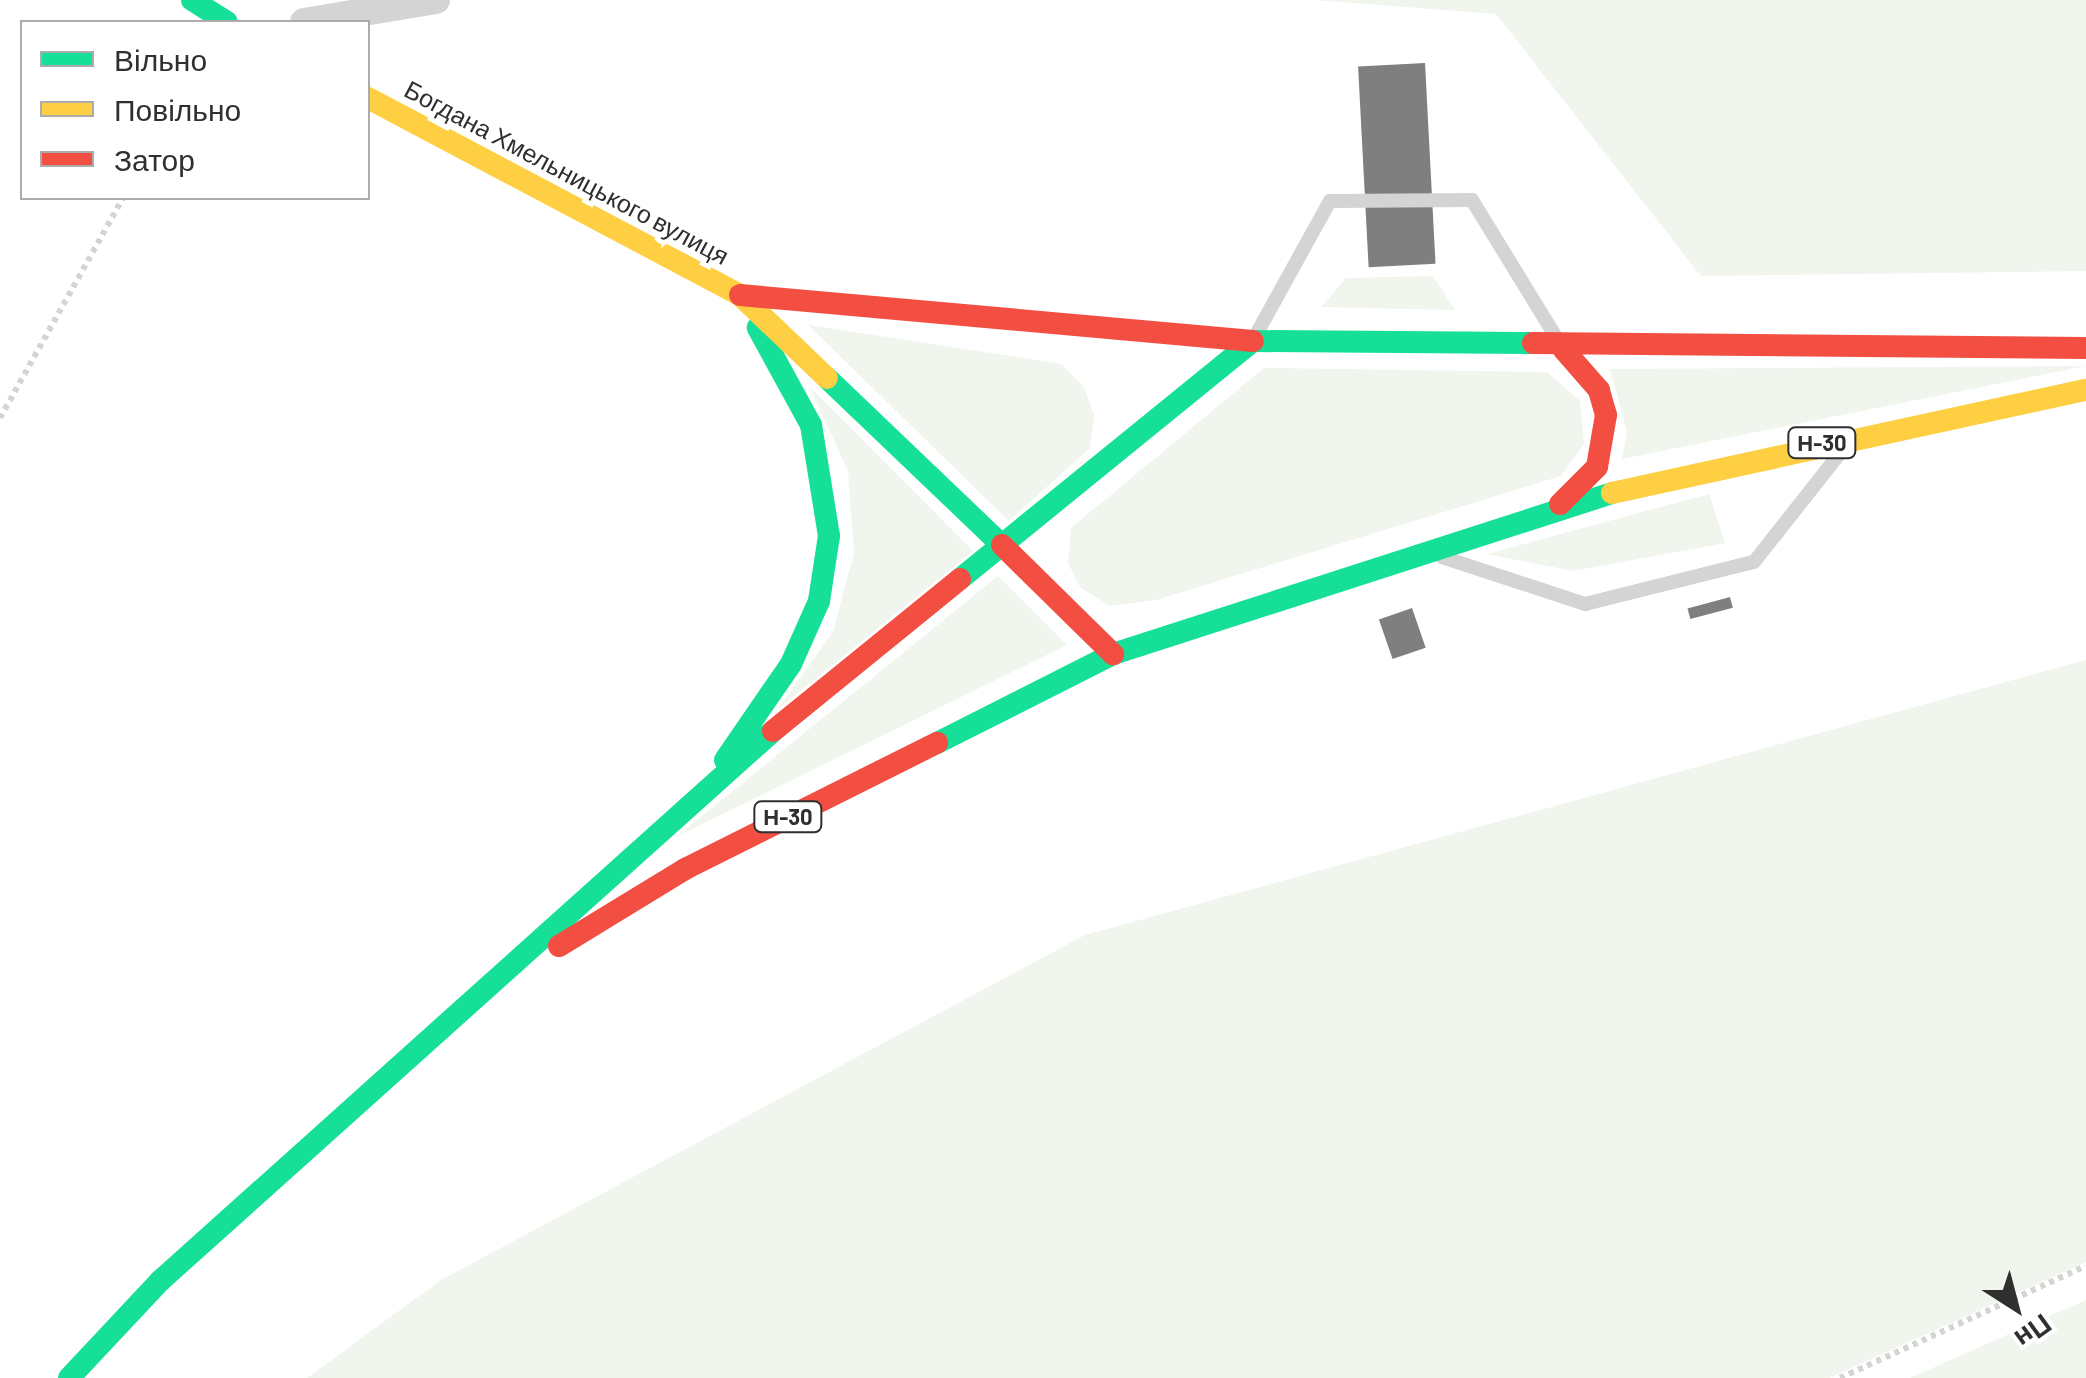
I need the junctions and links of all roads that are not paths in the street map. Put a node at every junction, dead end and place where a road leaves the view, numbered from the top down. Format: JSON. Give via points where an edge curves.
{"nodes":[{"id":1,"x":192,"y":0,"type":"edge"},
{"id":2,"x":436,"y":0,"type":"edge"},
{"id":3,"x":225,"y":20,"type":"edge"},
{"id":4,"x":316,"y":20,"type":"edge"},
{"id":5,"x":370,"y":99,"type":"edge"},
{"id":6,"x":740,"y":294,"type":"junction"},
{"id":7,"x":1252,"y":341,"type":"junction"},
{"id":8,"x":2086,"y":348,"type":"edge"},
{"id":9,"x":1564,"y":350,"type":"junction"},
{"id":10,"x":2086,"y":390,"type":"edge"},
{"id":11,"x":1854,"y":436,"type":"junction"},
{"id":12,"x":1560,"y":504,"type":"junction"},
{"id":13,"x":1002,"y":546,"type":"junction"},
{"id":14,"x":1413,"y":547,"type":"junction"},
{"id":15,"x":1112,"y":654,"type":"junction"},
{"id":16,"x":710,"y":782,"type":"junction"},
{"id":17,"x":473,"y":998,"type":"junction"},
{"id":18,"x":69,"y":1378,"type":"edge"}],
"edges":[{"from":1,"to":3,"type":"main road"},
{"from":2,"to":4,"type":"street"},
{"from":5,"to":6,"type":"main road","name":"Богдана Хмельницького вулиця"},
{"from":6,"to":7,"type":"main road"},
{"from":6,"to":13,"type":"main road"},
{"from":6,"to":16,"type":"main road","via":[[810,425],[829,536],[818,600],[791,664]]},
{"from":7,"to":9,"type":"main road"},
{"from":7,"to":9,"type":"lane","via":[[1330,201],[1472,200]]},
{"from":7,"to":13,"type":"main road","number":"Н-30"},
{"from":8,"to":9,"type":"main road"},
{"from":9,"to":12,"type":"main road","via":[[1599,390],[1606,415],[1597,466]]},
{"from":10,"to":11,"type":"main road","number":"Н-30"},
{"from":11,"to":12,"type":"main road","number":"Н-30"},
{"from":11,"to":14,"type":"lane","via":[[1754,562],[1584,604]]},
{"from":12,"to":14,"type":"main road","number":"Н-30"},
{"from":13,"to":15,"type":"main road"},
{"from":13,"to":16,"type":"main road","number":"Н-30"},
{"from":14,"to":15,"type":"main road","number":"Н-30"},
{"from":15,"to":17,"type":"main road","number":"Н-30","via":[[684,869]]},
{"from":16,"to":17,"type":"main road","number":"Н-30"},
{"from":17,"to":18,"type":"main road","number":"Н-30","via":[[160,1282]]}]}
